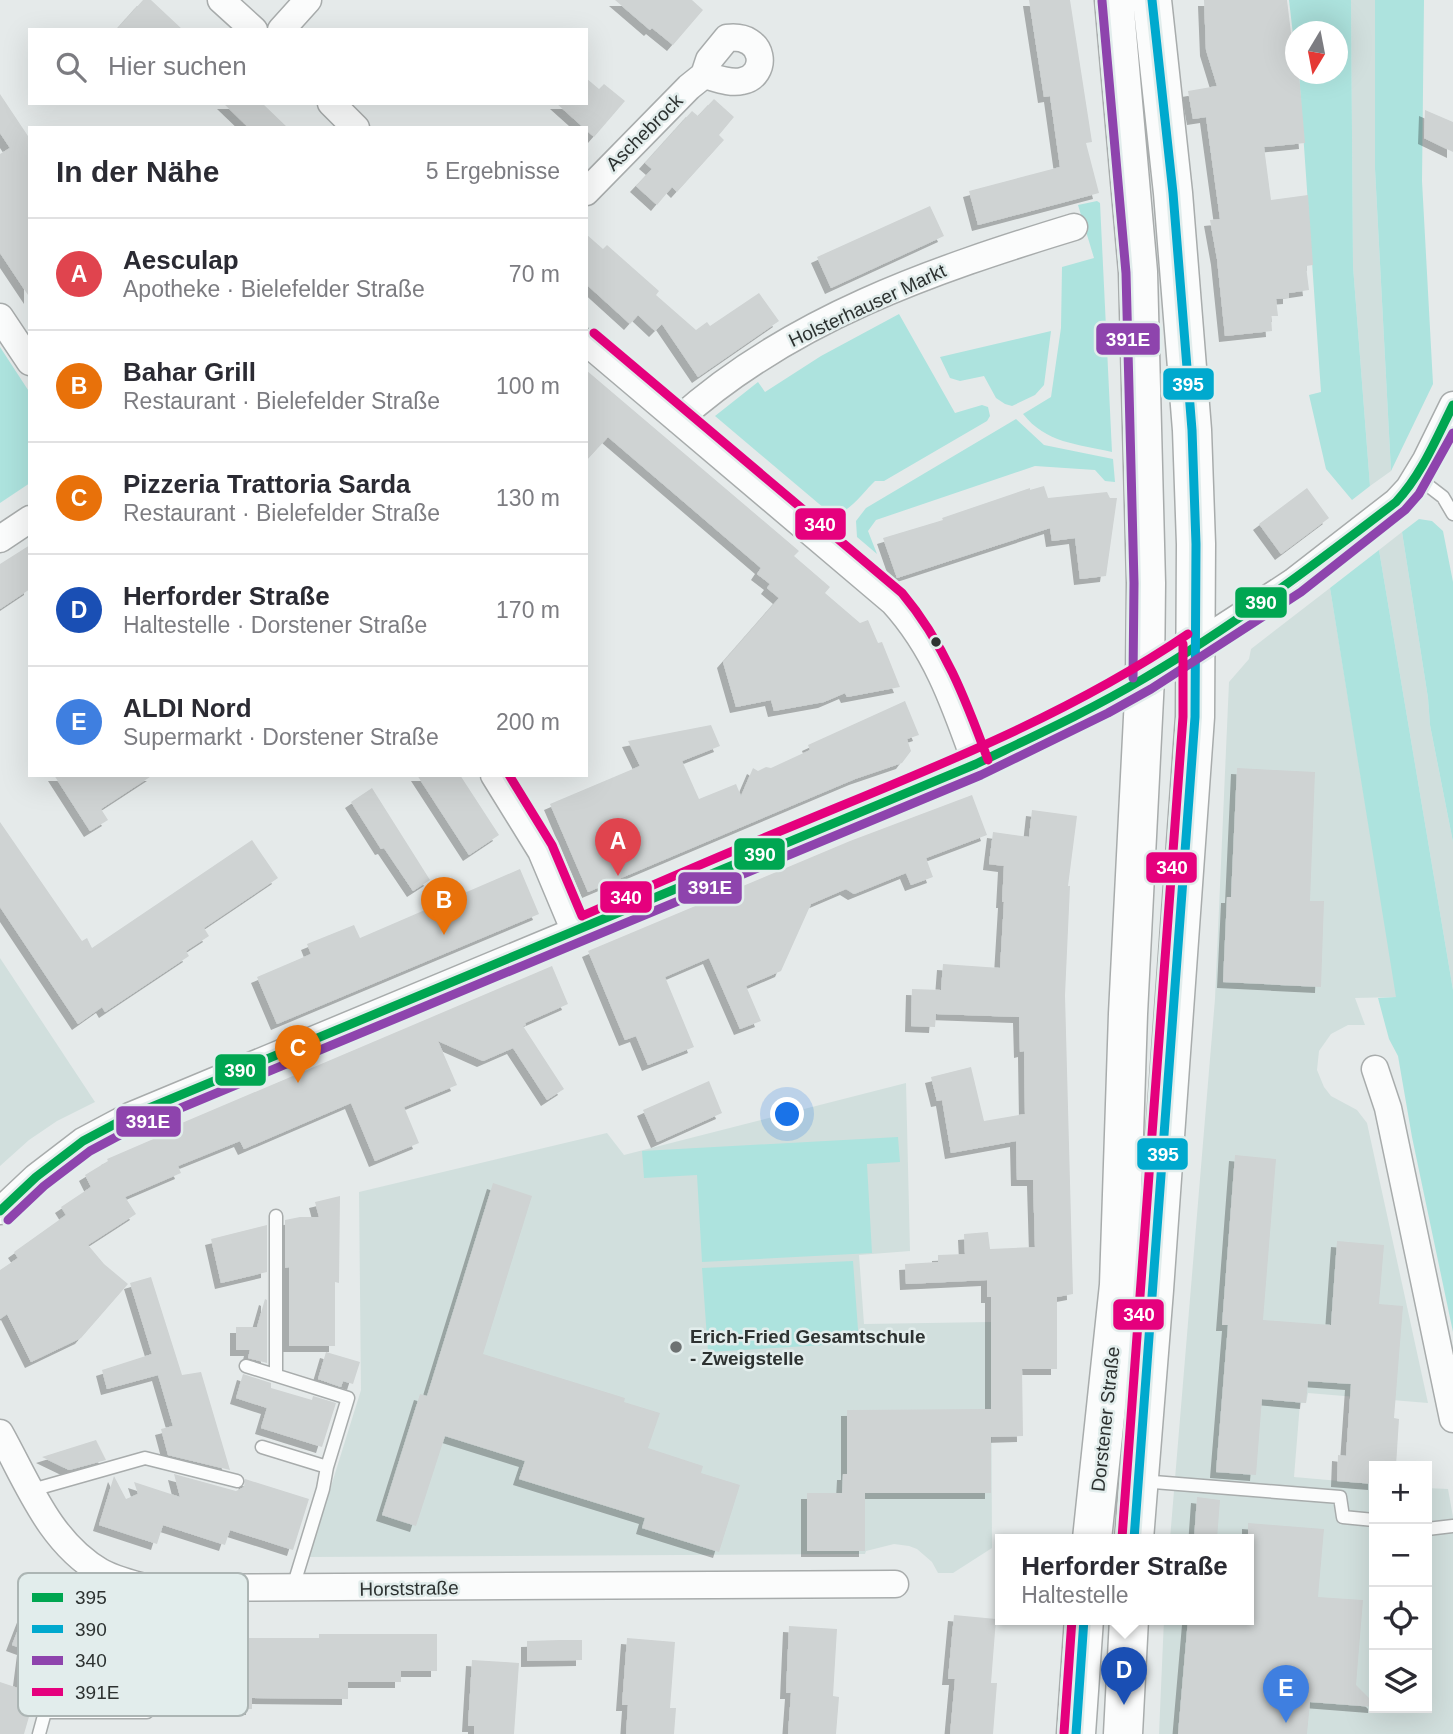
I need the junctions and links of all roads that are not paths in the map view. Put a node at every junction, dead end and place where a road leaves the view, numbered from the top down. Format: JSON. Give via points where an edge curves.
{"nodes":[{"id":1,"x":221,"y":0,"type":"edge"},
{"id":2,"x":308,"y":0,"type":"edge"},
{"id":3,"x":1114,"y":0,"type":"edge"},
{"id":4,"x":1152,"y":0,"type":"edge"},
{"id":5,"x":252,"y":28,"type":"edge"},
{"id":6,"x":283,"y":28,"type":"edge"},
{"id":7,"x":704,"y":75,"type":"dead end"},
{"id":8,"x":333,"y":105,"type":"edge"},
{"id":9,"x":354,"y":126,"type":"edge"},
{"id":10,"x":588,"y":190,"type":"edge"},
{"id":11,"x":1074,"y":227,"type":"dead end"},
{"id":12,"x":0,"y":317,"type":"edge"},
{"id":13,"x":588,"y":344,"type":"edge"},
{"id":14,"x":28,"y":359,"type":"edge"},
{"id":15,"x":1453,"y":405,"type":"edge"},
{"id":16,"x":678,"y":419,"type":"junction"},
{"id":17,"x":1417,"y":477,"type":"junction"},
{"id":18,"x":1453,"y":514,"type":"edge"},
{"id":19,"x":28,"y":520,"type":"edge"},
{"id":20,"x":0,"y":539,"type":"edge"},
{"id":21,"x":1195,"y":644,"type":"junction"},
{"id":22,"x":1145,"y":678,"type":"junction"},
{"id":23,"x":976,"y":764,"type":"junction"},
{"id":24,"x":495,"y":777,"type":"edge"},
{"id":25,"x":575,"y":932,"type":"junction"},
{"id":26,"x":1375,"y":1069,"type":"dead end"},
{"id":27,"x":0,"y":1211,"type":"edge"},
{"id":28,"x":276,"y":1216,"type":"dead end"},
{"id":29,"x":246,"y":1366,"type":"dead end"},
{"id":30,"x":276,"y":1375,"type":"junction"},
{"id":31,"x":1453,"y":1419,"type":"edge"},
{"id":32,"x":0,"y":1433,"type":"edge"},
{"id":33,"x":262,"y":1447,"type":"dead end"},
{"id":34,"x":327,"y":1467,"type":"junction"},
{"id":35,"x":237,"y":1481,"type":"dead end"},
{"id":36,"x":1137,"y":1481,"type":"junction"},
{"id":37,"x":32,"y":1490,"type":"junction"},
{"id":38,"x":1369,"y":1520,"type":"edge"},
{"id":39,"x":1453,"y":1526,"type":"edge"},
{"id":40,"x":1432,"y":1529,"type":"edge"},
{"id":41,"x":1093,"y":1534,"type":"edge"},
{"id":42,"x":1133,"y":1534,"type":"edge"},
{"id":43,"x":107,"y":1573,"type":"edge"},
{"id":44,"x":895,"y":1584,"type":"dead end"},
{"id":45,"x":248,"y":1589,"type":"edge"},
{"id":46,"x":292,"y":1589,"type":"junction"},
{"id":47,"x":1084,"y":1625,"type":"edge"},
{"id":48,"x":1129,"y":1625,"type":"edge"},
{"id":49,"x":44,"y":1716,"type":"edge"},
{"id":50,"x":38,"y":1734,"type":"edge"},
{"id":51,"x":1076,"y":1734,"type":"edge"},
{"id":52,"x":1123,"y":1734,"type":"edge"}],
"edges":[{"from":1,"to":5,"type":"street"},
{"from":2,"to":6,"type":"street"},
{"from":3,"to":22,"type":"main road","name":"Dorstener Straße","via":[[1138,272]]},
{"from":4,"to":21,"type":"main road","name":"Dorstener Straße","via":[[1192,430]]},
{"from":7,"to":10,"type":"street","name":"Aschebrock"},
{"from":8,"to":9,"type":"street"},
{"from":11,"to":16,"type":"street","name":"Holsterhauser Markt","via":[[901,285],[813,326],[758,358]]},
{"from":12,"to":14,"type":"street"},
{"from":13,"to":16,"type":"street"},
{"from":15,"to":17,"type":"street"},
{"from":16,"to":23,"type":"street","via":[[910,621],[948,686]]},
{"from":17,"to":18,"type":"lane","via":[[1443,496]]},
{"from":17,"to":21,"type":"street","via":[[1396,502],[1293,582]]},
{"from":19,"to":20,"type":"street"},
{"from":21,"to":22,"type":"street"},
{"from":21,"to":36,"type":"main road","name":"Dorstener Straße","via":[[1195,717]]},
{"from":22,"to":23,"type":"street"},
{"from":22,"to":41,"type":"main road","name":"Dorstener Straße","via":[[1119,1284]]},
{"from":23,"to":25,"type":"street"},
{"from":24,"to":25,"type":"street","via":[[541,851]]},
{"from":25,"to":27,"type":"street","via":[[130,1116],[83,1141]]},
{"from":26,"to":31,"type":"street","via":[[1388,1108]]},
{"from":28,"to":30,"type":"lane"},
{"from":29,"to":30,"type":"lane"},
{"from":30,"to":34,"type":"lane","via":[[348,1398]]},
{"from":32,"to":37,"type":"street","name":"Horststraße"},
{"from":33,"to":34,"type":"lane"},
{"from":34,"to":46,"type":"lane"},
{"from":35,"to":37,"type":"lane","via":[[145,1458]]},
{"from":36,"to":38,"type":"lane","via":[[1340,1497],[1343,1517]]},
{"from":36,"to":42,"type":"main road","name":"Dorstener Straße"},
{"from":37,"to":43,"type":"street","name":"Horststraße","via":[[65,1543]]},
{"from":39,"to":40,"type":"lane"},
{"from":44,"to":46,"type":"street","name":"Horststraße"},
{"from":45,"to":46,"type":"street","name":"Horststraße"},
{"from":47,"to":51,"type":"main road"},
{"from":48,"to":52,"type":"main road"},
{"from":49,"to":50,"type":"lane"}]}
